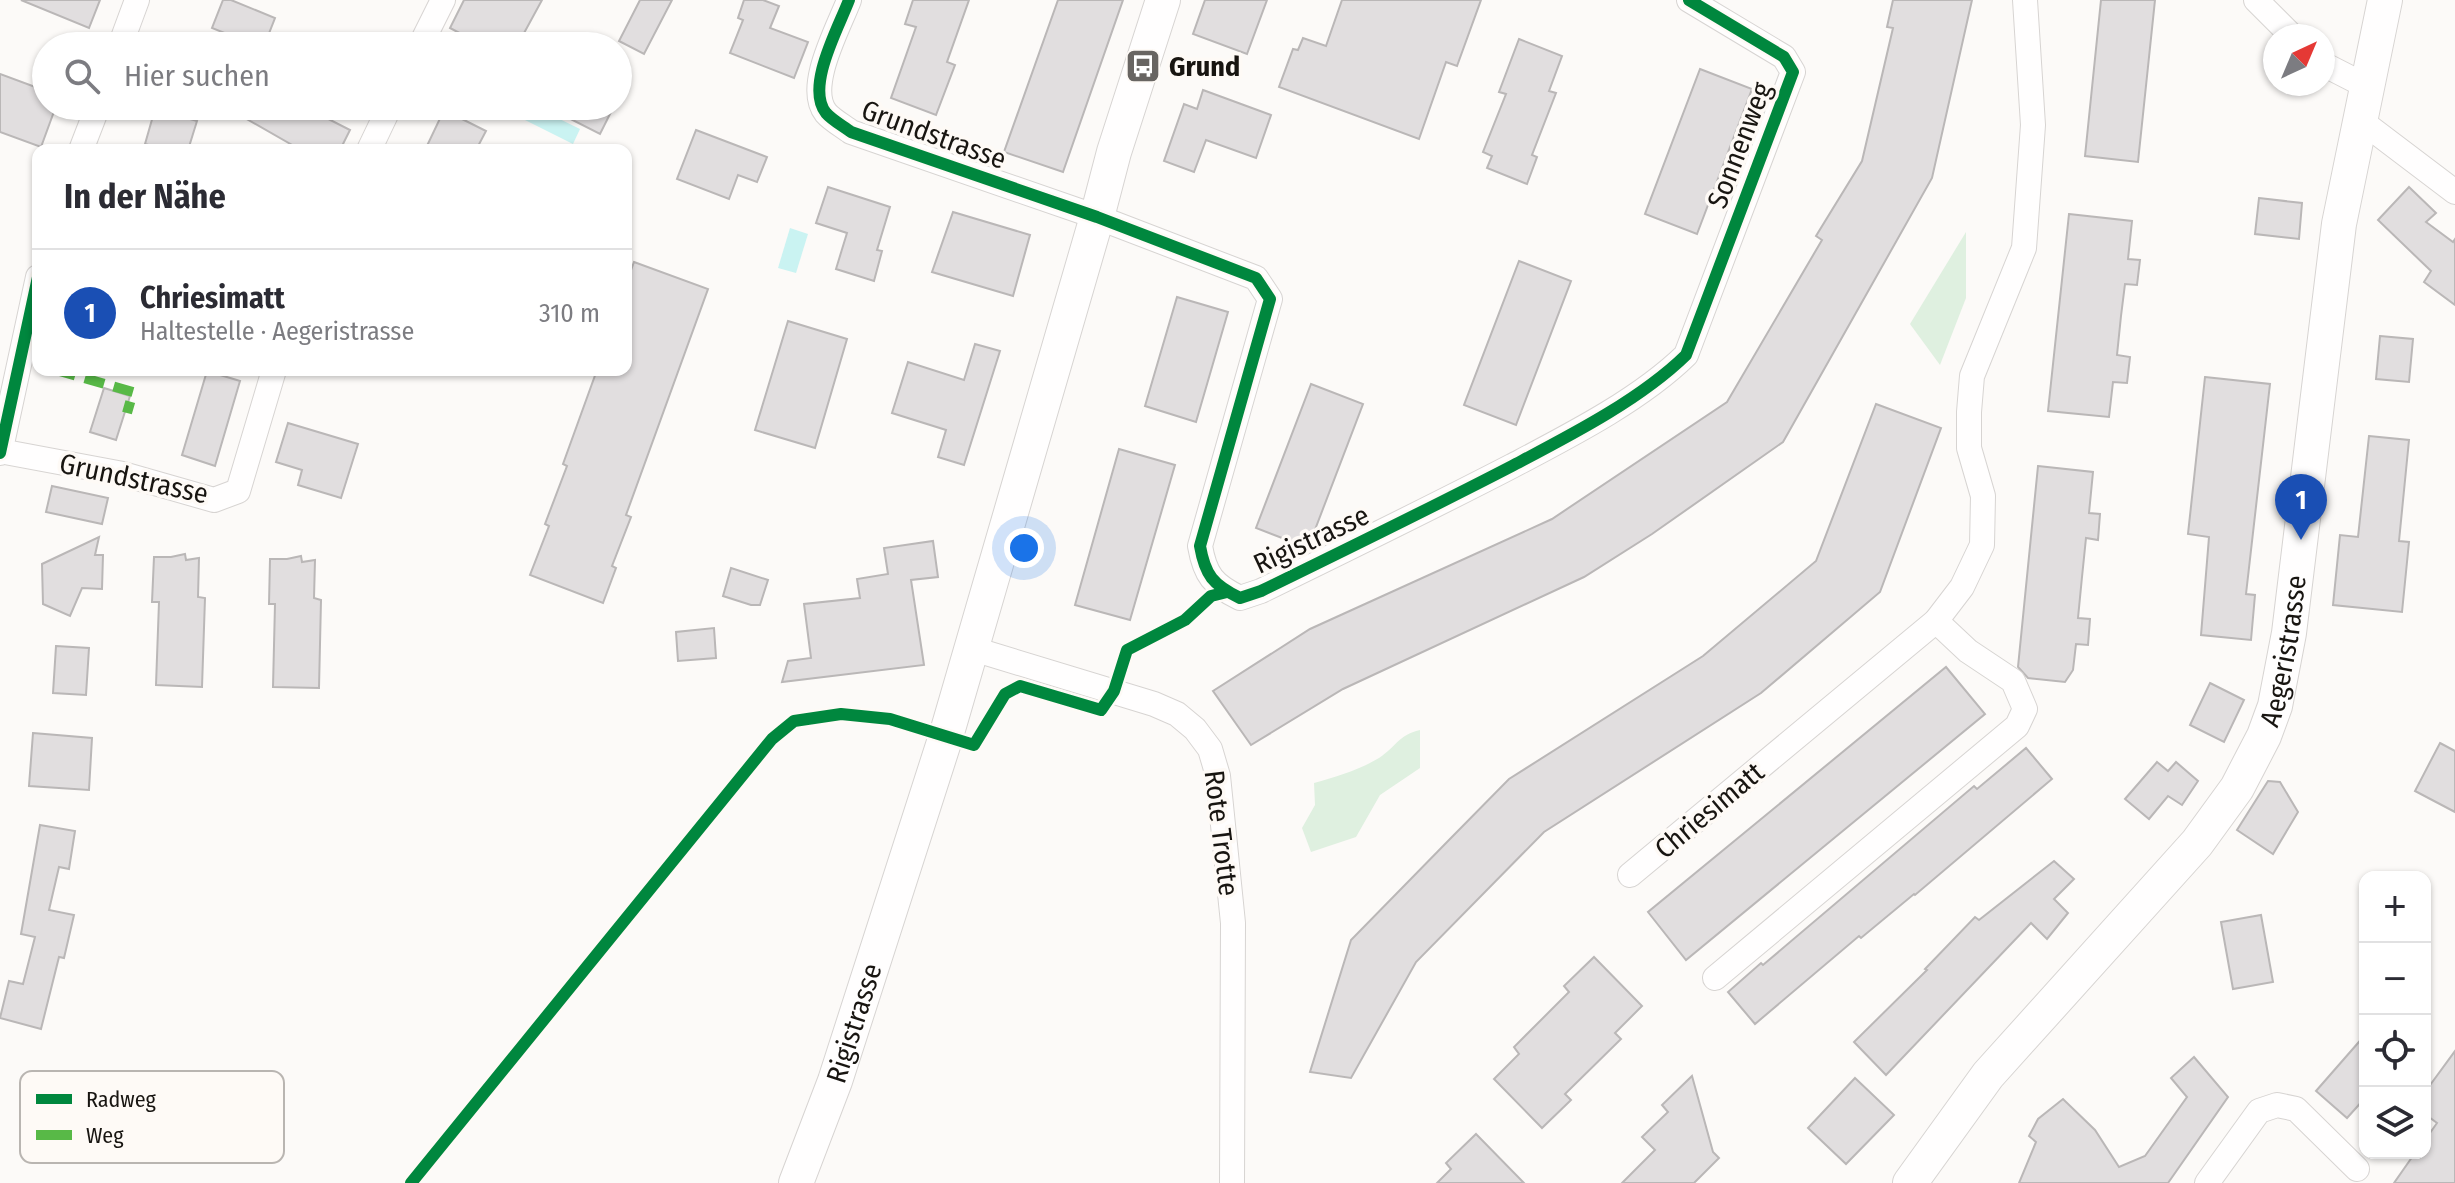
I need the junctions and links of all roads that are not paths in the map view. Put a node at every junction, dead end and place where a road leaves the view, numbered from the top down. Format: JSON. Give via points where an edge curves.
{"nodes":[{"id":1,"x":137,"y":0,"type":"edge"},
{"id":2,"x":443,"y":0,"type":"edge"},
{"id":3,"x":849,"y":0,"type":"edge"},
{"id":4,"x":1163,"y":0,"type":"edge"},
{"id":5,"x":1689,"y":0,"type":"edge"},
{"id":6,"x":2025,"y":0,"type":"edge"},
{"id":7,"x":2256,"y":0,"type":"edge"},
{"id":8,"x":2385,"y":0,"type":"edge"},
{"id":9,"x":2280,"y":24,"type":"edge"},
{"id":10,"x":125,"y":32,"type":"edge"},
{"id":11,"x":427,"y":32,"type":"edge"},
{"id":12,"x":2335,"y":70,"type":"edge"},
{"id":13,"x":2366,"y":86,"type":"junction"},
{"id":14,"x":93,"y":120,"type":"edge"},
{"id":15,"x":383,"y":120,"type":"edge"},
{"id":16,"x":2360,"y":120,"type":"junction"},
{"id":17,"x":83,"y":144,"type":"edge"},
{"id":18,"x":372,"y":144,"type":"edge"},
{"id":19,"x":2455,"y":192,"type":"edge"},
{"id":20,"x":1097,"y":217,"type":"junction"},
{"id":21,"x":32,"y":305,"type":"edge"},
{"id":22,"x":1686,"y":355,"type":"joint"},
{"id":23,"x":272,"y":376,"type":"edge"},
{"id":24,"x":0,"y":452,"type":"edge"},
{"id":25,"x":1936,"y":621,"type":"junction"},
{"id":26,"x":970,"y":648,"type":"junction"},
{"id":27,"x":1630,"y":875,"type":"dead end"},
{"id":28,"x":1715,"y":978,"type":"dead end"},
{"id":29,"x":2357,"y":1169,"type":"dead end"},
{"id":30,"x":796,"y":1183,"type":"edge"},
{"id":31,"x":1232,"y":1183,"type":"edge"},
{"id":32,"x":1910,"y":1183,"type":"edge"},
{"id":33,"x":2207,"y":1183,"type":"edge"}],
"edges":[{"from":1,"to":10,"type":"street"},
{"from":2,"to":11,"type":"street"},
{"from":3,"to":20,"type":"street","name":"Grundstrasse","via":[[817,91],[825,111],[851,132]]},
{"from":4,"to":20,"type":"street","name":"Rigistrasse"},
{"from":5,"to":22,"type":"street","name":"Sonnenweg","via":[[1784,57],[1793,72]]},
{"from":6,"to":25,"type":"street","name":"Chriesimatt","via":[[2033,125],[2024,248],[1972,376],[1969,412],[1969,448],[1983,496],[1982,545],[1962,587]]},
{"from":7,"to":9,"type":"street"},
{"from":8,"to":13,"type":"street","name":"Aegeristrasse"},
{"from":12,"to":13,"type":"street"},
{"from":13,"to":16,"type":"street","name":"Aegeristrasse"},
{"from":14,"to":17,"type":"street"},
{"from":15,"to":18,"type":"street"},
{"from":16,"to":19,"type":"street"},
{"from":16,"to":32,"type":"street","name":"Aegeristrasse","via":[[2339,224],[2289,633],[2264,736],[2237,788],[2197,843],[1988,1075]]},
{"from":20,"to":22,"type":"street","name":"Rigistrasse","via":[[1256,278],[1270,299],[1200,546],[1204,569],[1220,588],[1240,598],[1574,433]]},
{"from":20,"to":26,"type":"street","name":"Rigistrasse"},
{"from":21,"to":24,"type":"street"},
{"from":23,"to":24,"type":"street","name":"Grundstrasse","via":[[238,491],[214,500],[123,474]]},
{"from":25,"to":27,"type":"street","name":"Chriesimatt"},
{"from":25,"to":28,"type":"street","via":[[2013,681],[2025,709],[2017,726]]},
{"from":26,"to":30,"type":"street","name":"Rigistrasse","via":[[835,1081]]},
{"from":26,"to":31,"type":"street","name":"Rote Trotte","via":[[1154,704],[1177,714],[1210,749],[1218,776],[1233,923]]},
{"from":29,"to":33,"type":"street","via":[[2296,1109],[2277,1105],[2259,1111]]}]}
